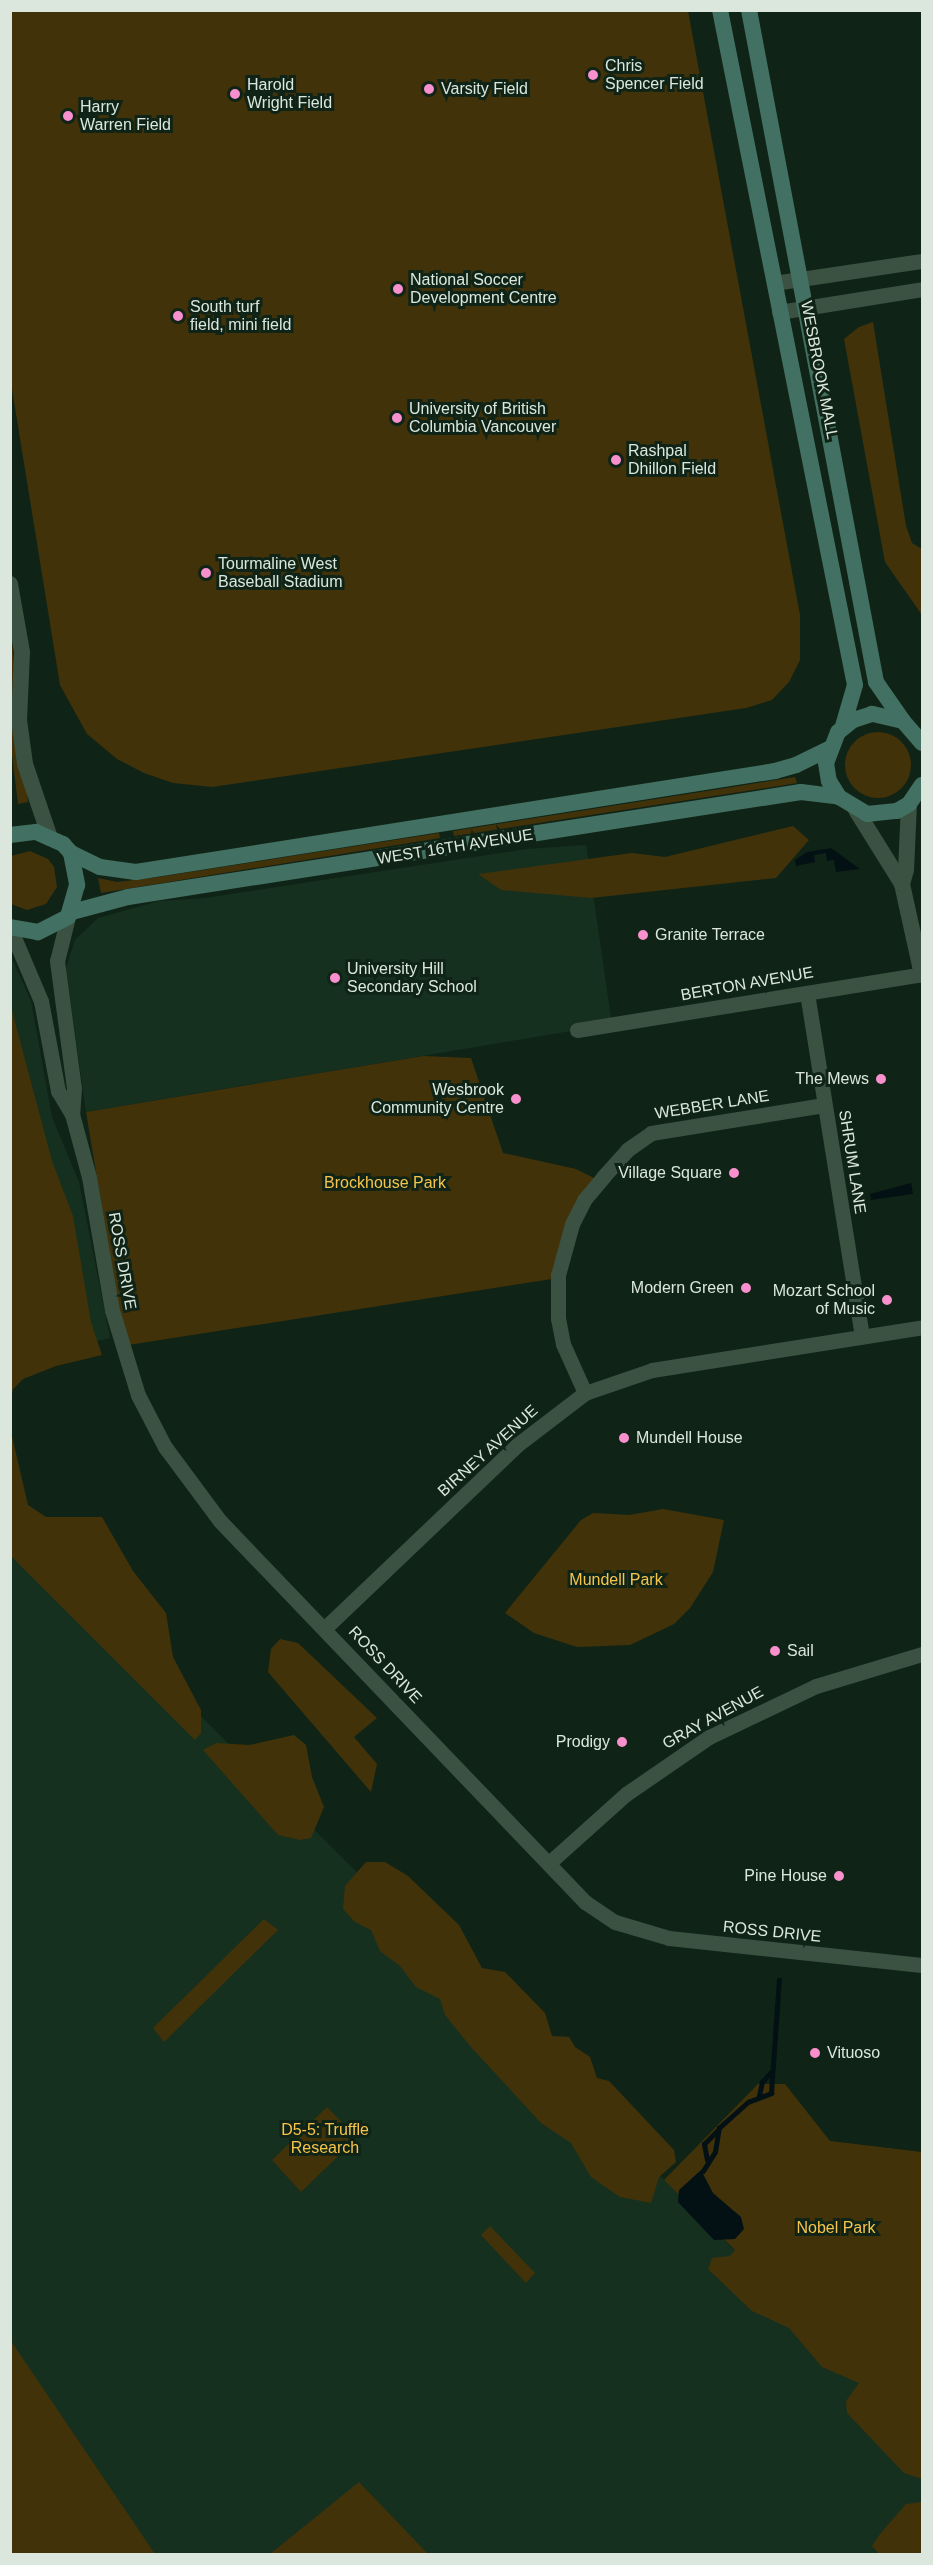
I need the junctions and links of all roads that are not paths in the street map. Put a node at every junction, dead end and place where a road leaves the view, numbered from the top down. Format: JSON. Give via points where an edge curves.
{"nodes":[{"id":1,"x":720,"y":10,"type":"edge"},
{"id":2,"x":749,"y":10,"type":"edge"},
{"id":3,"x":922,"y":261,"type":"edge"},
{"id":4,"x":802,"y":279,"type":"junction"},
{"id":5,"x":774,"y":284,"type":"junction"},
{"id":6,"x":922,"y":289,"type":"edge"},
{"id":7,"x":807,"y":307,"type":"junction"},
{"id":8,"x":779,"y":312,"type":"junction"},
{"id":9,"x":10,"y":584,"type":"edge"},
{"id":10,"x":843,"y":726,"type":"junction"},
{"id":11,"x":915,"y":732,"type":"edge"},
{"id":12,"x":829,"y":748,"type":"junction"},
{"id":13,"x":918,"y":793,"type":"edge"},
{"id":14,"x":839,"y":797,"type":"junction"},
{"id":15,"x":856,"y":810,"type":"junction"},
{"id":16,"x":10,"y":835,"type":"edge"},
{"id":17,"x":49,"y":835,"type":"junction"},
{"id":18,"x":71,"y":853,"type":"junction"},
{"id":19,"x":902,"y":884,"type":"junction"},
{"id":20,"x":70,"y":915,"type":"junction"},
{"id":21,"x":10,"y":928,"type":"edge"},
{"id":22,"x":922,"y":974,"type":"edge"},
{"id":23,"x":807,"y":993,"type":"junction"},
{"id":24,"x":577,"y":1030,"type":"dead end"},
{"id":25,"x":824,"y":1106,"type":"junction"},
{"id":26,"x":72,"y":1114,"type":"junction"},
{"id":27,"x":922,"y":1327,"type":"edge"},
{"id":28,"x":862,"y":1337,"type":"junction"},
{"id":29,"x":585,"y":1393,"type":"junction"},
{"id":30,"x":326,"y":1628,"type":"junction"},
{"id":31,"x":922,"y":1654,"type":"edge"},
{"id":32,"x":549,"y":1863,"type":"junction"},
{"id":33,"x":922,"y":1965,"type":"edge"}],
"edges":[{"from":1,"to":5,"type":"main road","name":"WESBROOK MALL"},
{"from":2,"to":4,"type":"main road","name":"WESBROOK MALL"},
{"from":3,"to":4,"type":"street"},
{"from":4,"to":5,"type":"street"},
{"from":4,"to":7,"type":"main road","name":"WESBROOK MALL"},
{"from":5,"to":8,"type":"main road","name":"WESBROOK MALL"},
{"from":6,"to":7,"type":"street"},
{"from":7,"to":8,"type":"street"},
{"from":7,"to":11,"type":"main road","name":"WESBROOK MALL","via":[[876,682]]},
{"from":8,"to":10,"type":"main road","name":"WESBROOK MALL","via":[[855,685],[852,707]]},
{"from":9,"to":17,"type":"street","via":[[22,652],[22,742],[36,801]]},
{"from":10,"to":11,"type":"main road","via":[[872,714]]},
{"from":10,"to":12,"type":"main road","name":"WESBROOK MALL"},
{"from":12,"to":14,"type":"main road","via":[[827,772]]},
{"from":12,"to":18,"type":"main road","name":"WEST 16TH AVENUE","via":[[775,771],[136,872],[100,867]]},
{"from":13,"to":15,"type":"main road","via":[[888,814]]},
{"from":13,"to":19,"type":"street"},
{"from":14,"to":15,"type":"main road"},
{"from":14,"to":20,"type":"main road","name":"WEST 16TH AVENUE","via":[[801,792],[160,892]]},
{"from":15,"to":19,"type":"street"},
{"from":16,"to":17,"type":"main road","via":[[23,831]]},
{"from":17,"to":18,"type":"main road","name":"WEST 16TH AVENUE"},
{"from":18,"to":20,"type":"main road","via":[[77,885]]},
{"from":19,"to":22,"type":"street"},
{"from":20,"to":21,"type":"main road","name":"WEST 16TH AVENUE","via":[[38,932]]},
{"from":20,"to":26,"type":"street","name":"ROSS DRIVE","via":[[57,961],[74,1088]]},
{"from":21,"to":26,"type":"street","name":"ROSS DRIVE","via":[[40,1001],[58,1091]]},
{"from":22,"to":23,"type":"street","name":"BERTON AVENUE"},
{"from":23,"to":24,"type":"street","name":"BERTON AVENUE"},
{"from":23,"to":25,"type":"street","name":"SHRUM LANE"},
{"from":25,"to":28,"type":"street","name":"SHRUM LANE"},
{"from":25,"to":29,"type":"street","name":"WEBBER LANE","via":[[651,1132],[627,1150],[603,1177],[584,1200],[572,1224],[558,1275],[558,1319],[563,1344]]},
{"from":26,"to":30,"type":"street","name":"ROSS DRIVE","via":[[89,1177],[112,1310],[138,1395],[165,1447],[213,1513]]},
{"from":27,"to":28,"type":"street","name":"BIRNEY AVENUE"},
{"from":28,"to":29,"type":"street","name":"BIRNEY AVENUE","via":[[652,1370]]},
{"from":29,"to":30,"type":"street","name":"BIRNEY AVENUE","via":[[517,1444]]},
{"from":30,"to":32,"type":"street","name":"ROSS DRIVE"},
{"from":31,"to":32,"type":"street","name":"GRAY AVENUE","via":[[816,1686],[710,1737],[626,1794]]},
{"from":32,"to":33,"type":"street","name":"ROSS DRIVE","via":[[585,1902],[615,1922],[642,1933]]}]}
